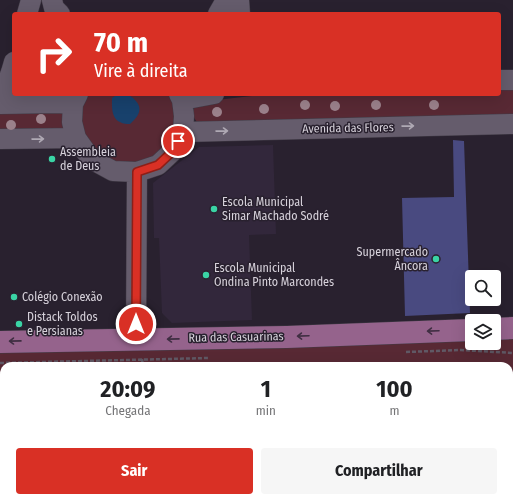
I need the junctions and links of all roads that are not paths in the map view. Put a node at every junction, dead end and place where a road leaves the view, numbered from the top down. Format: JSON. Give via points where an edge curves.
{"nodes":[{"id":1,"x":31,"y":0,"type":"edge"},
{"id":2,"x":52,"y":0,"type":"edge"},
{"id":3,"x":226,"y":0,"type":"edge"},
{"id":4,"x":239,"y":0,"type":"edge"},
{"id":5,"x":28,"y":12,"type":"edge"},
{"id":6,"x":58,"y":12,"type":"edge"},
{"id":7,"x":219,"y":12,"type":"edge"},
{"id":8,"x":240,"y":12,"type":"edge"},
{"id":9,"x":12,"y":70,"type":"edge"},
{"id":10,"x":501,"y":80,"type":"edge"},
{"id":11,"x":513,"y":80,"type":"edge"},
{"id":12,"x":0,"y":93,"type":"edge"},
{"id":13,"x":191,"y":96,"type":"edge"},
{"id":14,"x":180,"y":97,"type":"edge"},
{"id":15,"x":38,"y":99,"type":"edge"},
{"id":16,"x":75,"y":99,"type":"edge"},
{"id":17,"x":0,"y":104,"type":"edge"},
{"id":18,"x":513,"y":124,"type":"edge"},
{"id":19,"x":183,"y":132,"type":"junction"},
{"id":20,"x":76,"y":138,"type":"junction"},
{"id":21,"x":0,"y":139,"type":"edge"},
{"id":22,"x":137,"y":172,"type":"junction"},
{"id":23,"x":513,"y":328,"type":"edge"},
{"id":24,"x":501,"y":329,"type":"edge"},
{"id":25,"x":465,"y":330,"type":"edge"},
{"id":26,"x":136,"y":339,"type":"junction"},
{"id":27,"x":0,"y":342,"type":"edge"}],
"edges":[{"from":1,"to":5,"type":"street"},
{"from":2,"to":6,"type":"street"},
{"from":3,"to":7,"type":"street"},
{"from":4,"to":8,"type":"street"},
{"from":9,"to":12,"type":"street"},
{"from":10,"to":11,"type":"street"},
{"from":13,"to":14,"type":"street"},
{"from":14,"to":19,"type":"street","via":[[184,116]]},
{"from":15,"to":16,"type":"street","via":[[56,102]]},
{"from":15,"to":17,"type":"street"},
{"from":16,"to":20,"type":"street","via":[[72,122]]},
{"from":19,"to":18,"type":"street","name":"Avenida das Flores","one_way":true},
{"from":19,"to":22,"type":"street","via":[[173,151],[158,165]]},
{"from":21,"to":20,"type":"street","one_way":true},
{"from":20,"to":22,"type":"street","via":[[91,159],[113,171]]},
{"from":22,"to":26,"type":"street"},
{"from":23,"to":24,"type":"main road"},
{"from":25,"to":26,"type":"main road","name":"Rua das Casuarinas","one_way":true},
{"from":26,"to":27,"type":"main road","name":"Rua das Casuarinas","one_way":true}]}
